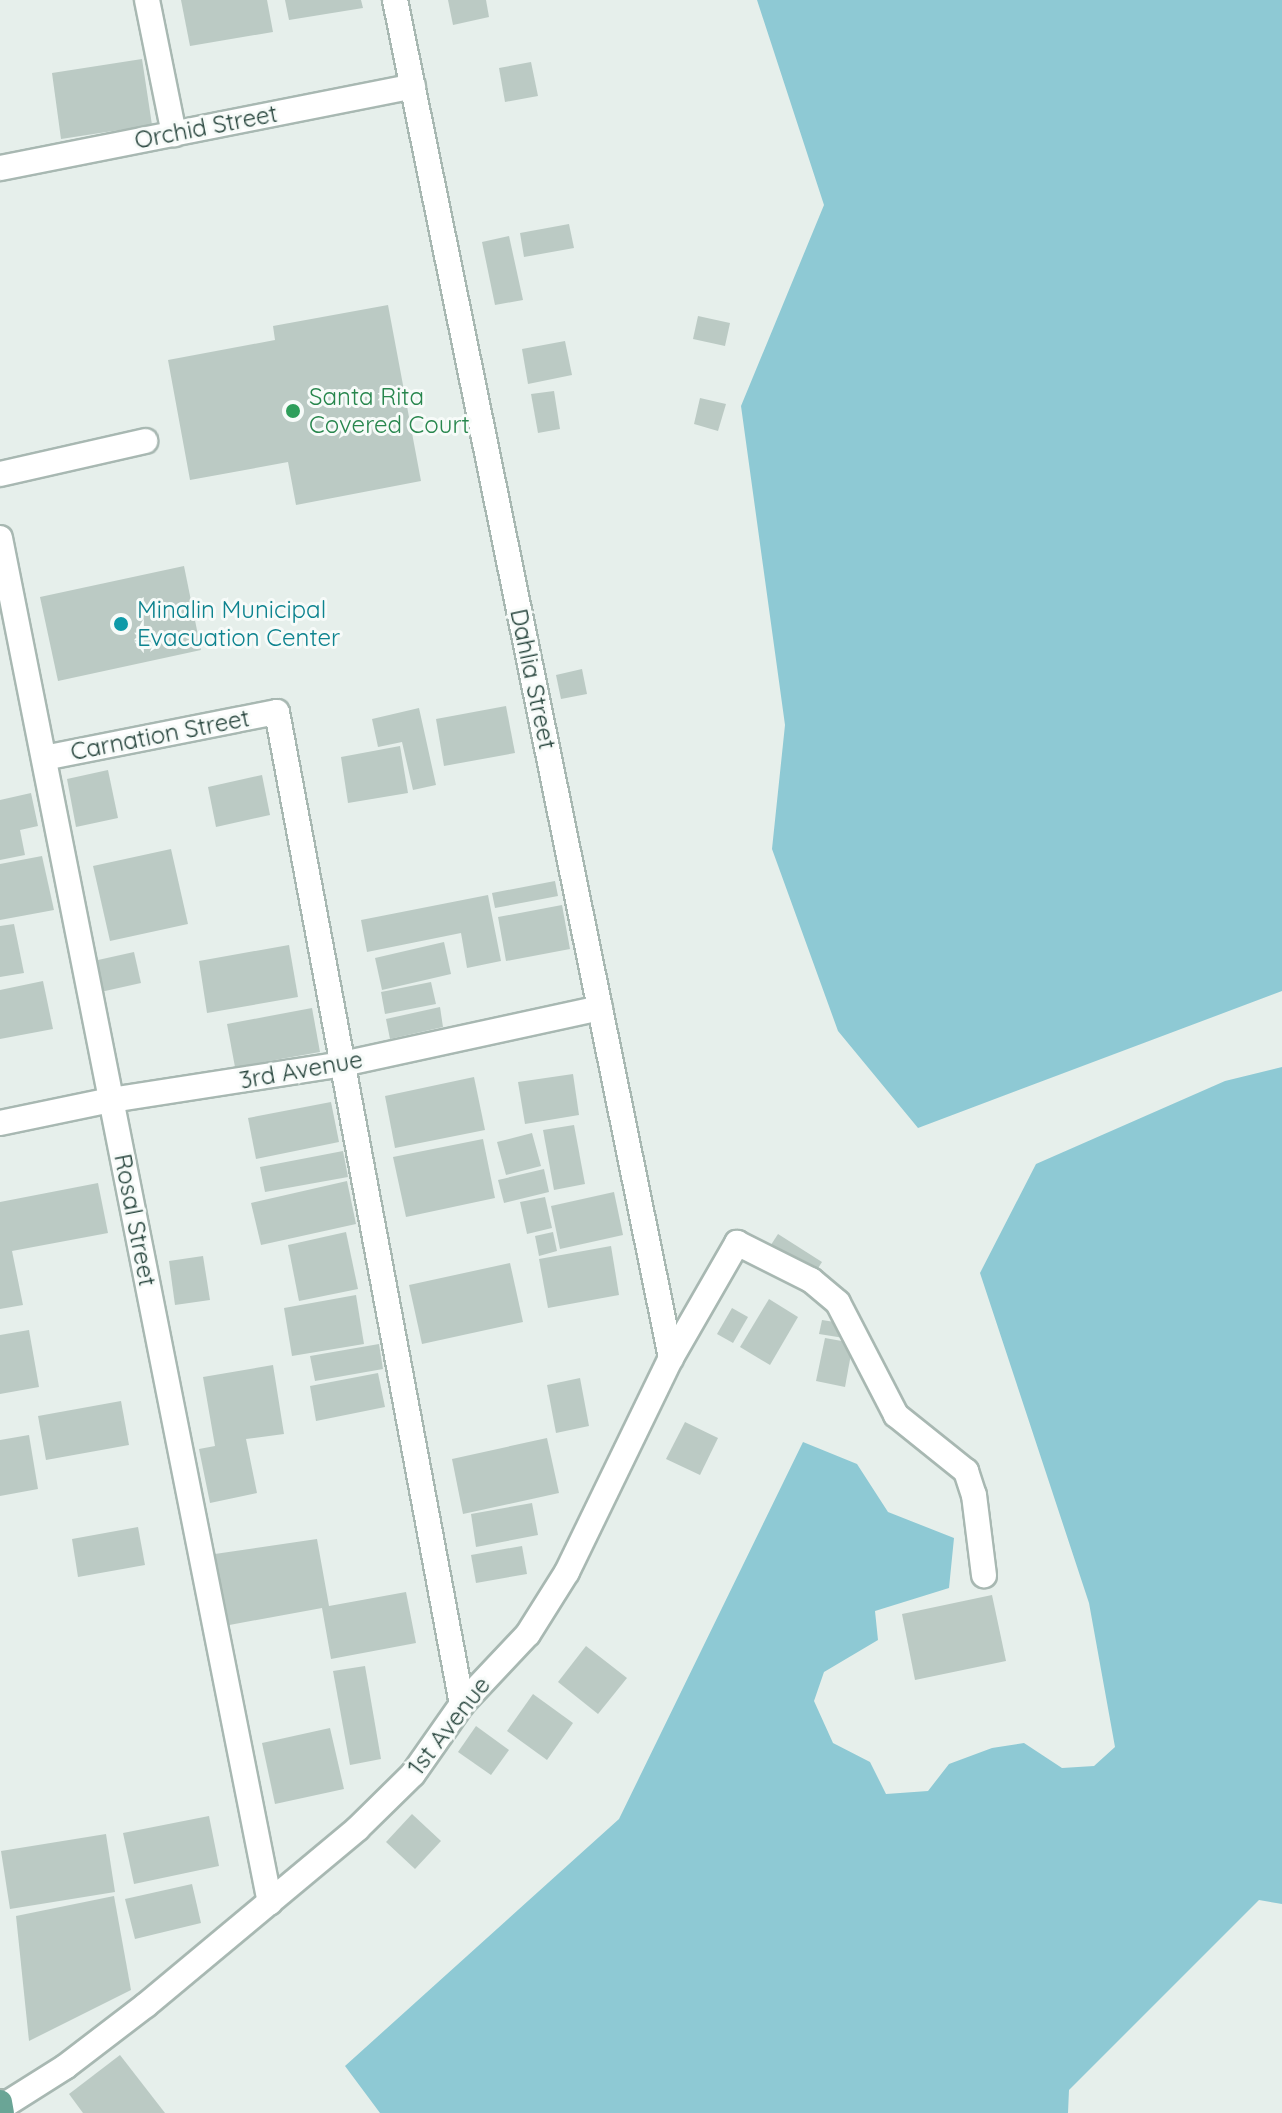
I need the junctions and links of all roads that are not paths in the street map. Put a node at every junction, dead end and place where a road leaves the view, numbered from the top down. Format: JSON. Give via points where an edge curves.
{"nodes":[{"id":1,"x":147,"y":0,"type":"edge"},
{"id":2,"x":395,"y":0,"type":"edge"},
{"id":3,"x":413,"y":86,"type":"junction"},
{"id":4,"x":174,"y":134,"type":"junction"},
{"id":5,"x":0,"y":168,"type":"edge"},
{"id":6,"x":145,"y":441,"type":"dead end"},
{"id":7,"x":0,"y":474,"type":"edge"},
{"id":8,"x":0,"y":538,"type":"edge"},
{"id":9,"x":44,"y":758,"type":"junction"},
{"id":10,"x":600,"y":1008,"type":"junction"},
{"id":11,"x":343,"y":1064,"type":"junction"},
{"id":12,"x":111,"y":1100,"type":"junction"},
{"id":13,"x":0,"y":1123,"type":"edge"},
{"id":14,"x":671,"y":1358,"type":"junction"},
{"id":15,"x":984,"y":1575,"type":"dead end"},
{"id":16,"x":462,"y":1704,"type":"junction"},
{"id":17,"x":270,"y":1903,"type":"junction"},
{"id":18,"x":1,"y":2108,"type":"edge"}],
"edges":[{"from":1,"to":4,"type":"street"},
{"from":2,"to":3,"type":"street","name":"Dahlia Street"},
{"from":3,"to":4,"type":"street","name":"Orchid Street"},
{"from":3,"to":10,"type":"street","name":"Dahlia Street"},
{"from":4,"to":5,"type":"street","name":"Orchid Street"},
{"from":6,"to":7,"type":"street"},
{"from":8,"to":9,"type":"street","name":"Rosal Street"},
{"from":9,"to":11,"type":"street","name":"Carnation Street","via":[[277,712]]},
{"from":9,"to":12,"type":"street","name":"Rosal Street"},
{"from":10,"to":11,"type":"street","name":"3rd Avenue"},
{"from":10,"to":14,"type":"street","name":"Dahlia Street"},
{"from":11,"to":12,"type":"street","name":"3rd Avenue"},
{"from":11,"to":16,"type":"street"},
{"from":12,"to":13,"type":"street","name":"3rd Avenue"},
{"from":12,"to":17,"type":"street","name":"Rosal Street"},
{"from":14,"to":15,"type":"street","name":"1st Avenue","via":[[737,1243],[811,1280],[838,1303],[896,1415],[966,1471]]},
{"from":14,"to":16,"type":"street","name":"1st Avenue","via":[[567,1572],[528,1634]]},
{"from":16,"to":17,"type":"street","name":"1st Avenue","via":[[413,1774]]},
{"from":17,"to":18,"type":"street","name":"1st Avenue","via":[[135,2014]]}]}
